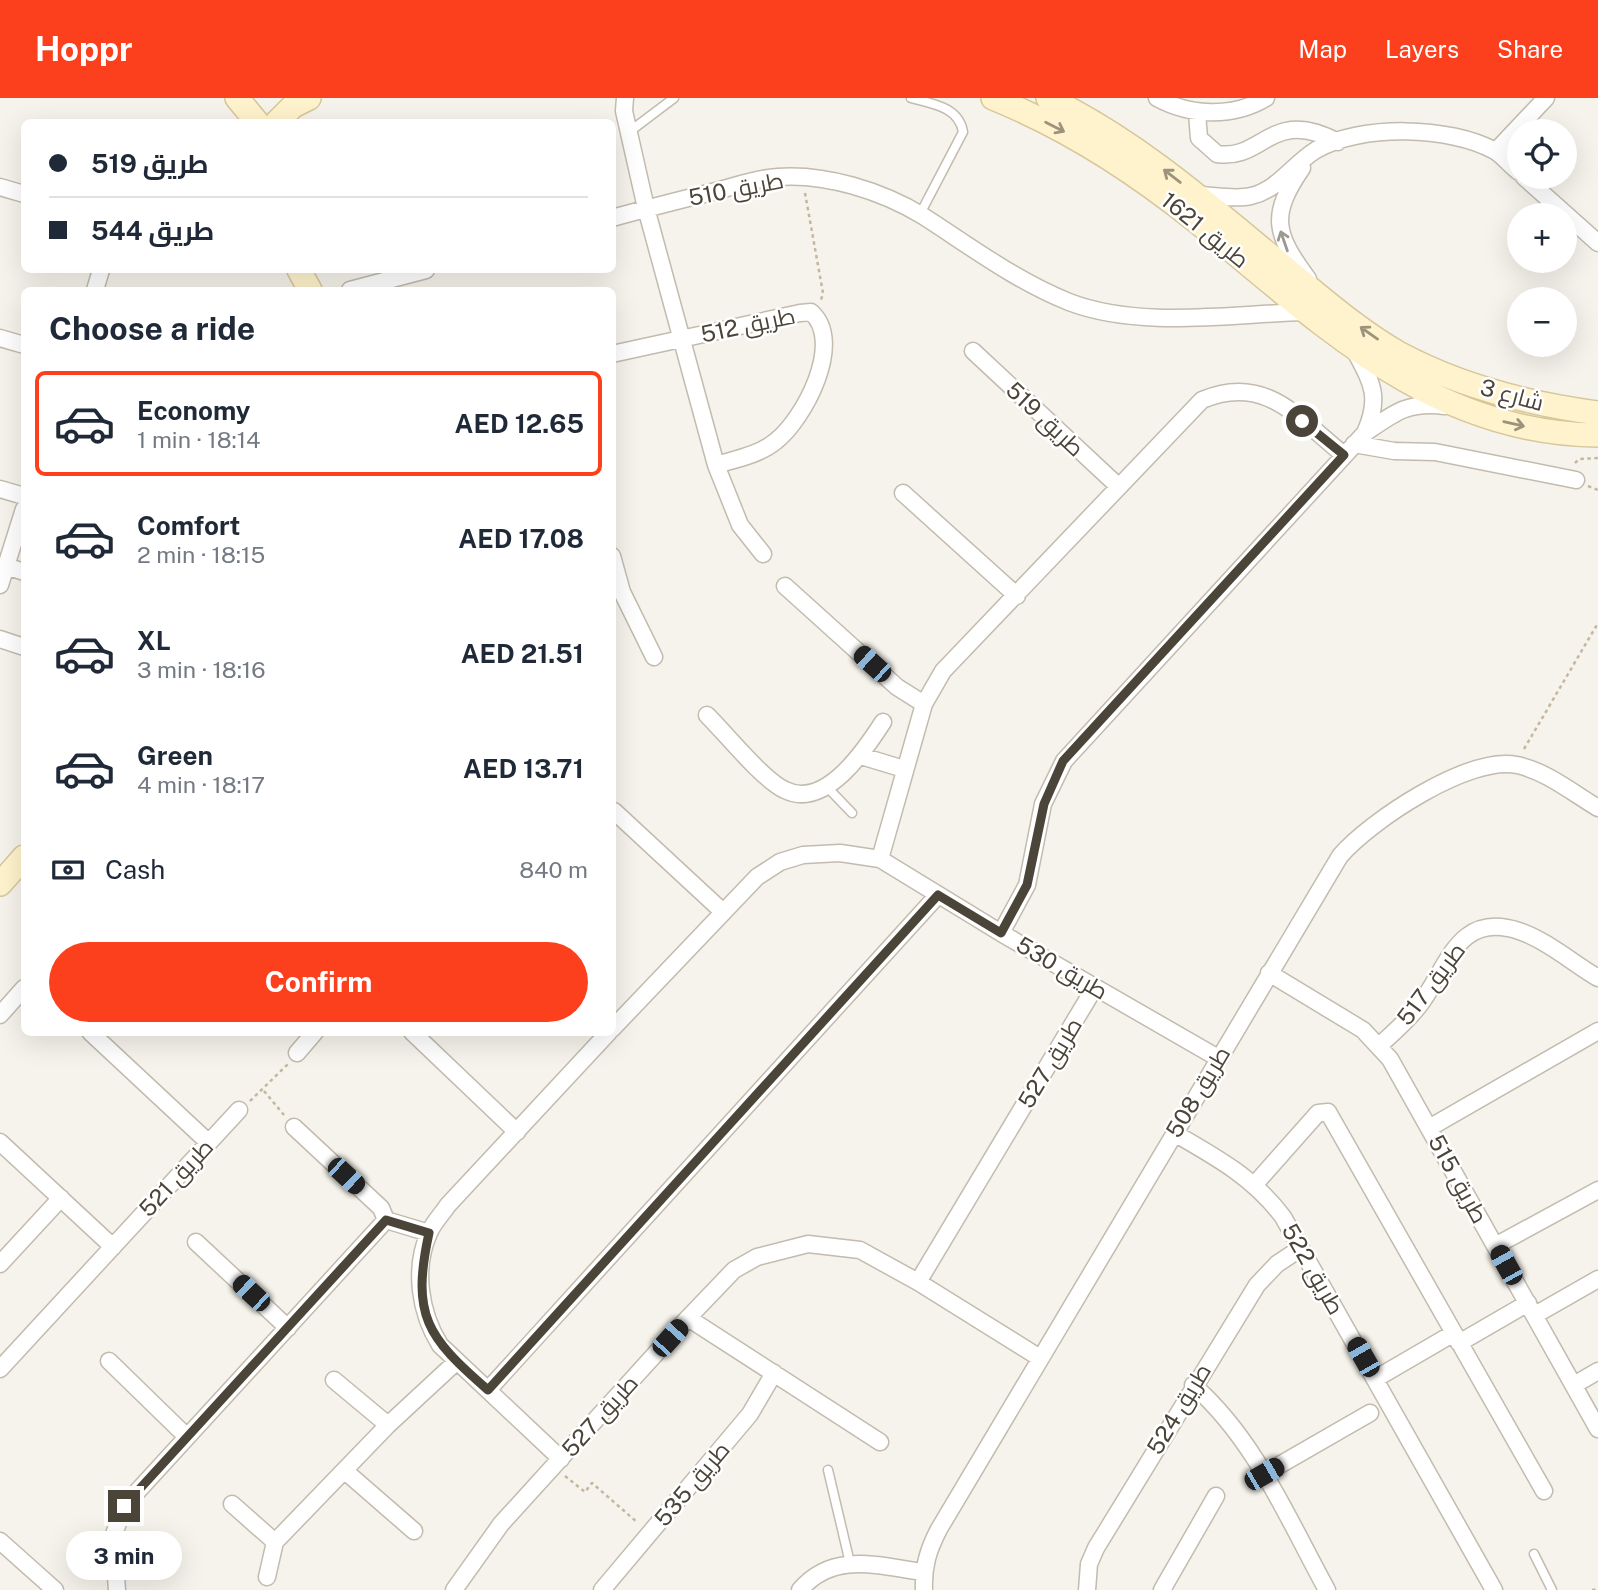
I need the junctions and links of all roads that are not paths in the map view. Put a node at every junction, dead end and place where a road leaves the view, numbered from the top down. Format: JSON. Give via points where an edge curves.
{"nodes":[{"id":1,"x":237,"y":98,"type":"edge"},
{"id":2,"x":309,"y":98,"type":"edge"},
{"id":3,"x":674,"y":98,"type":"edge"},
{"id":4,"x":911,"y":98,"type":"edge"},
{"id":5,"x":993,"y":98,"type":"edge"},
{"id":6,"x":1048,"y":98,"type":"edge"},
{"id":7,"x":1157,"y":98,"type":"edge"},
{"id":8,"x":1266,"y":98,"type":"edge"},
{"id":9,"x":1546,"y":98,"type":"edge"},
{"id":10,"x":621,"y":102,"type":"edge"},
{"id":11,"x":1197,"y":113,"type":"junction"},
{"id":12,"x":254,"y":119,"type":"edge"},
{"id":13,"x":280,"y":119,"type":"edge"},
{"id":14,"x":629,"y":132,"type":"junction"},
{"id":15,"x":1338,"y":142,"type":"junction"},
{"id":16,"x":1318,"y":149,"type":"junction"},
{"id":17,"x":1496,"y":151,"type":"junction"},
{"id":18,"x":1507,"y":161,"type":"edge"},
{"id":19,"x":0,"y":187,"type":"edge"},
{"id":20,"x":1537,"y":189,"type":"edge"},
{"id":21,"x":21,"y":193,"type":"edge"},
{"id":22,"x":1197,"y":195,"type":"junction"},
{"id":23,"x":646,"y":208,"type":"junction"},
{"id":24,"x":920,"y":214,"type":"junction"},
{"id":25,"x":616,"y":217,"type":"edge"},
{"id":26,"x":1598,"y":243,"type":"edge"},
{"id":27,"x":415,"y":273,"type":"edge"},
{"id":28,"x":361,"y":287,"type":"edge"},
{"id":29,"x":1313,"y":305,"type":"junction"},
{"id":30,"x":0,"y":338,"type":"edge"},
{"id":31,"x":683,"y":338,"type":"junction"},
{"id":32,"x":21,"y":344,"type":"edge"},
{"id":33,"x":1354,"y":349,"type":"junction"},
{"id":34,"x":972,"y":351,"type":"dead end"},
{"id":35,"x":616,"y":353,"type":"edge"},
{"id":36,"x":1428,"y":368,"type":"joint"},
{"id":37,"x":1405,"y":382,"type":"joint"},
{"id":38,"x":1463,"y":408,"type":"junction"},
{"id":39,"x":1598,"y":413,"type":"edge"},
{"id":40,"x":1598,"y":435,"type":"edge"},
{"id":41,"x":1354,"y":444,"type":"junction"},
{"id":42,"x":716,"y":465,"type":"junction"},
{"id":43,"x":1576,"y":480,"type":"dead end"},
{"id":44,"x":1118,"y":486,"type":"junction"},
{"id":45,"x":0,"y":489,"type":"edge"},
{"id":46,"x":903,"y":493,"type":"dead end"},
{"id":47,"x":21,"y":495,"type":"edge"},
{"id":48,"x":21,"y":518,"type":"edge"},
{"id":49,"x":763,"y":554,"type":"dead end"},
{"id":50,"x":6,"y":566,"type":"junction"},
{"id":51,"x":21,"y":571,"type":"edge"},
{"id":52,"x":0,"y":585,"type":"edge"},
{"id":53,"x":785,"y":586,"type":"dead end"},
{"id":54,"x":617,"y":593,"type":"edge"},
{"id":55,"x":1017,"y":596,"type":"junction"},
{"id":56,"x":0,"y":639,"type":"edge"},
{"id":57,"x":21,"y":646,"type":"edge"},
{"id":58,"x":654,"y":657,"type":"dead end"},
{"id":59,"x":924,"y":704,"type":"junction"},
{"id":60,"x":707,"y":715,"type":"dead end"},
{"id":61,"x":883,"y":722,"type":"dead end"},
{"id":62,"x":861,"y":756,"type":"junction"},
{"id":63,"x":904,"y":769,"type":"junction"},
{"id":64,"x":826,"y":786,"type":"junction"},
{"id":65,"x":1598,"y":808,"type":"edge"},
{"id":66,"x":616,"y":813,"type":"edge"},
{"id":67,"x":852,"y":813,"type":"dead end"},
{"id":68,"x":880,"y":859,"type":"junction"},
{"id":69,"x":21,"y":860,"type":"edge"},
{"id":70,"x":0,"y":884,"type":"edge"},
{"id":71,"x":938,"y":895,"type":"junction"},
{"id":72,"x":722,"y":911,"type":"junction"},
{"id":73,"x":1001,"y":933,"type":"junction"},
{"id":74,"x":1269,"y":973,"type":"junction"},
{"id":75,"x":1598,"y":978,"type":"edge"},
{"id":76,"x":1095,"y":987,"type":"junction"},
{"id":77,"x":21,"y":991,"type":"edge"},
{"id":78,"x":0,"y":1014,"type":"edge"},
{"id":79,"x":616,"y":1022,"type":"edge"},
{"id":80,"x":1598,"y":1031,"type":"edge"},
{"id":81,"x":94,"y":1036,"type":"edge"},
{"id":82,"x":307,"y":1036,"type":"edge"},
{"id":83,"x":416,"y":1036,"type":"edge"},
{"id":84,"x":603,"y":1036,"type":"edge"},
{"id":85,"x":1380,"y":1045,"type":"junction"},
{"id":86,"x":297,"y":1053,"type":"road end"},
{"id":87,"x":1218,"y":1058,"type":"junction"},
{"id":88,"x":239,"y":1110,"type":"road end"},
{"id":89,"x":294,"y":1127,"type":"road end"},
{"id":90,"x":1429,"y":1128,"type":"junction"},
{"id":91,"x":517,"y":1132,"type":"junction"},
{"id":92,"x":1174,"y":1133,"type":"junction"},
{"id":93,"x":0,"y":1142,"type":"edge"},
{"id":94,"x":209,"y":1143,"type":"junction"},
{"id":95,"x":1255,"y":1184,"type":"junction"},
{"id":96,"x":1598,"y":1190,"type":"edge"},
{"id":97,"x":61,"y":1198,"type":"junction"},
{"id":98,"x":386,"y":1220,"type":"junction"},
{"id":99,"x":429,"y":1233,"type":"junction"},
{"id":100,"x":196,"y":1242,"type":"dead end"},
{"id":101,"x":1495,"y":1246,"type":"junction"},
{"id":102,"x":113,"y":1247,"type":"junction"},
{"id":103,"x":1301,"y":1248,"type":"junction"},
{"id":104,"x":0,"y":1265,"type":"edge"},
{"id":105,"x":1598,"y":1279,"type":"edge"},
{"id":106,"x":918,"y":1282,"type":"junction"},
{"id":107,"x":1531,"y":1309,"type":"junction"},
{"id":108,"x":688,"y":1318,"type":"junction"},
{"id":109,"x":288,"y":1328,"type":"junction"},
{"id":110,"x":1457,"y":1338,"type":"junction"},
{"id":111,"x":1040,"y":1358,"type":"junction"},
{"id":112,"x":109,"y":1361,"type":"dead end"},
{"id":113,"x":456,"y":1362,"type":"junction"},
{"id":114,"x":0,"y":1369,"type":"edge"},
{"id":115,"x":1598,"y":1371,"type":"edge"},
{"id":116,"x":774,"y":1373,"type":"junction"},
{"id":117,"x":1375,"y":1379,"type":"junction"},
{"id":118,"x":334,"y":1380,"type":"dead end"},
{"id":119,"x":1193,"y":1385,"type":"junction"},
{"id":120,"x":1574,"y":1385,"type":"junction"},
{"id":121,"x":488,"y":1390,"type":"junction"},
{"id":122,"x":1370,"y":1413,"type":"dead end"},
{"id":123,"x":388,"y":1425,"type":"junction"},
{"id":124,"x":1598,"y":1429,"type":"edge"},
{"id":125,"x":186,"y":1436,"type":"junction"},
{"id":126,"x":880,"y":1442,"type":"dead end"},
{"id":127,"x":561,"y":1459,"type":"junction"},
{"id":128,"x":828,"y":1470,"type":"dead end"},
{"id":129,"x":345,"y":1471,"type":"junction"},
{"id":130,"x":1264,"y":1474,"type":"junction"},
{"id":131,"x":1544,"y":1491,"type":"dead end"},
{"id":132,"x":1216,"y":1496,"type":"dead end"},
{"id":133,"x":232,"y":1504,"type":"dead end"},
{"id":134,"x":414,"y":1531,"type":"dead end"},
{"id":135,"x":0,"y":1541,"type":"edge"},
{"id":136,"x":275,"y":1542,"type":"junction"},
{"id":137,"x":1534,"y":1554,"type":"dead end"},
{"id":138,"x":850,"y":1563,"type":"junction"},
{"id":139,"x":923,"y":1572,"type":"junction"},
{"id":140,"x":267,"y":1577,"type":"dead end"},
{"id":141,"x":55,"y":1590,"type":"edge"},
{"id":142,"x":117,"y":1590,"type":"edge"},
{"id":143,"x":454,"y":1590,"type":"edge"},
{"id":144,"x":602,"y":1590,"type":"edge"},
{"id":145,"x":800,"y":1590,"type":"edge"},
{"id":146,"x":924,"y":1590,"type":"edge"},
{"id":147,"x":1087,"y":1590,"type":"edge"},
{"id":148,"x":1162,"y":1590,"type":"edge"},
{"id":149,"x":1327,"y":1590,"type":"edge"},
{"id":150,"x":1494,"y":1590,"type":"edge"},
{"id":151,"x":1552,"y":1590,"type":"edge"}],
"edges":[{"from":1,"to":12,"type":"street"},
{"from":2,"to":13,"type":"street"},
{"from":3,"to":14,"type":"lane"},
{"from":4,"to":24,"type":"lane","via":[[952,112],[961,120],[963,132]]},
{"from":5,"to":29,"type":"street","name":"طريق 1621","one_way":true,"via":[[1059,128],[1129,171]]},
{"from":22,"to":6,"type":"street","name":"طريق 1621","one_way":true,"via":[[1123,139]]},
{"from":7,"to":11,"type":"street"},
{"from":8,"to":11,"type":"street","via":[[1224,111]]},
{"from":9,"to":17,"type":"street"},
{"from":10,"to":14,"type":"street","name":"طريق 512"},
{"from":11,"to":15,"type":"street","via":[[1199,138],[1217,153],[1241,153],[1285,130],[1322,133]]},
{"from":14,"to":23,"type":"street","name":"طريق 512"},
{"from":15,"to":16,"type":"street"},
{"from":15,"to":17,"type":"street","via":[[1388,131],[1416,132],[1463,139]]},
{"from":16,"to":22,"type":"street","via":[[1273,187],[1250,197]]},
{"from":29,"to":16,"type":"street","one_way":true,"via":[[1284,247],[1280,226],[1284,196]]},
{"from":17,"to":18,"type":"street"},
{"from":19,"to":21,"type":"street"},
{"from":20,"to":26,"type":"street"},
{"from":22,"to":29,"type":"street","name":"طريق 1621"},
{"from":23,"to":24,"type":"street","name":"طريق 510","via":[[776,177],[802,177],[857,186]]},
{"from":23,"to":25,"type":"street","name":"طريق 510"},
{"from":23,"to":31,"type":"street","name":"طريق 512"},
{"from":24,"to":29,"type":"street","name":"طريق 510","via":[[1002,268],[1069,302],[1101,311],[1139,317]]},
{"from":27,"to":28,"type":"street"},
{"from":29,"to":33,"type":"street","name":"طريق 1621"},
{"from":36,"to":29,"type":"street","name":"طريق 1621","one_way":true},
{"from":30,"to":32,"type":"street"},
{"from":31,"to":35,"type":"street","name":"طريق 512"},
{"from":31,"to":42,"type":"street","name":"طريق 512"},
{"from":31,"to":42,"type":"street","name":"طريق 512","via":[[800,313],[817,317],[823,342],[821,363],[814,390],[799,417],[764,450]]},
{"from":33,"to":37,"type":"street","name":"طريق 1621"},
{"from":33,"to":41,"type":"street","name":"شارع 3","via":[[1375,398]]},
{"from":34,"to":44,"type":"street","name":"طريق 519"},
{"from":36,"to":39,"type":"street","name":"شارع 3","via":[[1533,403]]},
{"from":37,"to":38,"type":"street","name":"شارع 3"},
{"from":38,"to":40,"type":"street","name":"شارع 3","one_way":true,"via":[[1542,430]]},
{"from":38,"to":41,"type":"street","name":"شارع 3","via":[[1424,403],[1407,406]]},
{"from":41,"to":43,"type":"street","via":[[1435,452]]},
{"from":41,"to":44,"type":"street","via":[[1262,394],[1222,391],[1202,400]]},
{"from":41,"to":73,"type":"street","name":"شارع 3","via":[[1063,761],[1044,804],[1027,885]]},
{"from":42,"to":49,"type":"street","name":"طريق 512","via":[[740,526]]},
{"from":44,"to":55,"type":"street"},
{"from":45,"to":47,"type":"street"},
{"from":46,"to":55,"type":"street"},
{"from":48,"to":50,"type":"street"},
{"from":50,"to":51,"type":"street"},
{"from":50,"to":52,"type":"street"},
{"from":53,"to":59,"type":"street","via":[[897,687]]},
{"from":54,"to":58,"type":"street"},
{"from":55,"to":59,"type":"street","via":[[951,662]]},
{"from":56,"to":57,"type":"street"},
{"from":59,"to":63,"type":"street"},
{"from":60,"to":64,"type":"street","via":[[786,791],[802,794]]},
{"from":61,"to":62,"type":"street"},
{"from":62,"to":63,"type":"street"},
{"from":62,"to":64,"type":"street"},
{"from":63,"to":68,"type":"street"},
{"from":64,"to":67,"type":"lane"},
{"from":65,"to":74,"type":"street","name":"طريق 508","via":[[1515,764],[1478,767],[1370,826],[1340,856]]},
{"from":66,"to":72,"type":"street"},
{"from":68,"to":71,"type":"street","name":"طريق 530"},
{"from":68,"to":72,"type":"street","name":"طريق 530","via":[[841,853],[803,855],[780,862]]},
{"from":69,"to":70,"type":"street"},
{"from":71,"to":73,"type":"street","name":"طريق 530"},
{"from":71,"to":121,"type":"street"},
{"from":72,"to":79,"type":"street","name":"طريق 530"},
{"from":73,"to":76,"type":"street","name":"طريق 530"},
{"from":74,"to":85,"type":"street","name":"طريق 515"},
{"from":74,"to":87,"type":"street","name":"طريق 508"},
{"from":75,"to":85,"type":"street","name":"طريق 517","via":[[1521,932],[1481,929],[1463,938],[1449,953],[1418,1008]]},
{"from":76,"to":87,"type":"street","name":"طريق 530"},
{"from":76,"to":106,"type":"street","name":"طريق 527"},
{"from":77,"to":78,"type":"street"},
{"from":80,"to":90,"type":"street"},
{"from":81,"to":94,"type":"street"},
{"from":82,"to":86,"type":"street"},
{"from":83,"to":91,"type":"street"},
{"from":84,"to":91,"type":"street","name":"طريق 530"},
{"from":85,"to":90,"type":"street","name":"طريق 515"},
{"from":87,"to":92,"type":"street","name":"طريق 508"},
{"from":88,"to":94,"type":"street","name":"طريق 521"},
{"from":89,"to":98,"type":"street","via":[[381,1208]]},
{"from":90,"to":101,"type":"street","name":"طريق 515"},
{"from":91,"to":99,"type":"street","name":"طريق 530","via":[[448,1205]]},
{"from":92,"to":95,"type":"street","name":"طريق 522"},
{"from":92,"to":111,"type":"street","name":"طريق 508"},
{"from":93,"to":97,"type":"street"},
{"from":94,"to":102,"type":"street","name":"طريق 521"},
{"from":95,"to":103,"type":"street","name":"طريق 522"},
{"from":95,"to":110,"type":"street","via":[[1318,1113],[1328,1112]]},
{"from":96,"to":101,"type":"street"},
{"from":97,"to":102,"type":"street"},
{"from":97,"to":104,"type":"street"},
{"from":98,"to":99,"type":"street"},
{"from":98,"to":109,"type":"street"},
{"from":99,"to":113,"type":"street","name":"طريق 530","via":[[422,1267],[423,1307],[429,1327]]},
{"from":100,"to":109,"type":"street"},
{"from":101,"to":107,"type":"street","name":"طريق 515"},
{"from":102,"to":114,"type":"street","name":"طريق 521"},
{"from":103,"to":117,"type":"street","name":"طريق 522"},
{"from":103,"to":119,"type":"street","name":"طريق 524","via":[[1257,1285]]},
{"from":105,"to":107,"type":"street"},
{"from":106,"to":108,"type":"street","name":"طريق 527","via":[[860,1250],[808,1244],[782,1248],[734,1270]]},
{"from":106,"to":111,"type":"street","name":"طريق 527"},
{"from":107,"to":110,"type":"street"},
{"from":107,"to":120,"type":"street","name":"طريق 515"},
{"from":108,"to":116,"type":"street"},
{"from":108,"to":127,"type":"street","name":"طريق 527"},
{"from":109,"to":125,"type":"street"},
{"from":110,"to":117,"type":"street"},
{"from":110,"to":131,"type":"street"},
{"from":111,"to":139,"type":"street","name":"طريق 508","via":[[928,1549]]},
{"from":112,"to":125,"type":"street"},
{"from":113,"to":121,"type":"street","name":"طريق 530"},
{"from":113,"to":123,"type":"street"},
{"from":115,"to":120,"type":"street"},
{"from":116,"to":126,"type":"street"},
{"from":116,"to":144,"type":"street","name":"طريق 535","via":[[750,1413]]},
{"from":117,"to":150,"type":"street","name":"طريق 522"},
{"from":118,"to":123,"type":"street"},
{"from":119,"to":130,"type":"street","via":[[1234,1427]]},
{"from":119,"to":147,"type":"street","name":"طريق 524","via":[[1096,1548]]},
{"from":120,"to":124,"type":"street","name":"طريق 515"},
{"from":121,"to":127,"type":"street","name":"طريق 530"},
{"from":122,"to":130,"type":"street"},
{"from":123,"to":129,"type":"street"},
{"from":125,"to":142,"type":"street","via":[[117,1520],[113,1537]]},
{"from":127,"to":143,"type":"street","name":"طريق 527","via":[[501,1524]]},
{"from":128,"to":138,"type":"lane"},
{"from":129,"to":134,"type":"street"},
{"from":129,"to":136,"type":"street"},
{"from":130,"to":149,"type":"street"},
{"from":132,"to":148,"type":"street"},
{"from":133,"to":136,"type":"street"},
{"from":135,"to":141,"type":"street"},
{"from":136,"to":140,"type":"street"},
{"from":137,"to":151,"type":"lane"},
{"from":138,"to":139,"type":"street"},
{"from":138,"to":145,"type":"street","via":[[827,1568]]},
{"from":139,"to":146,"type":"street","name":"طريق 508"}]}
